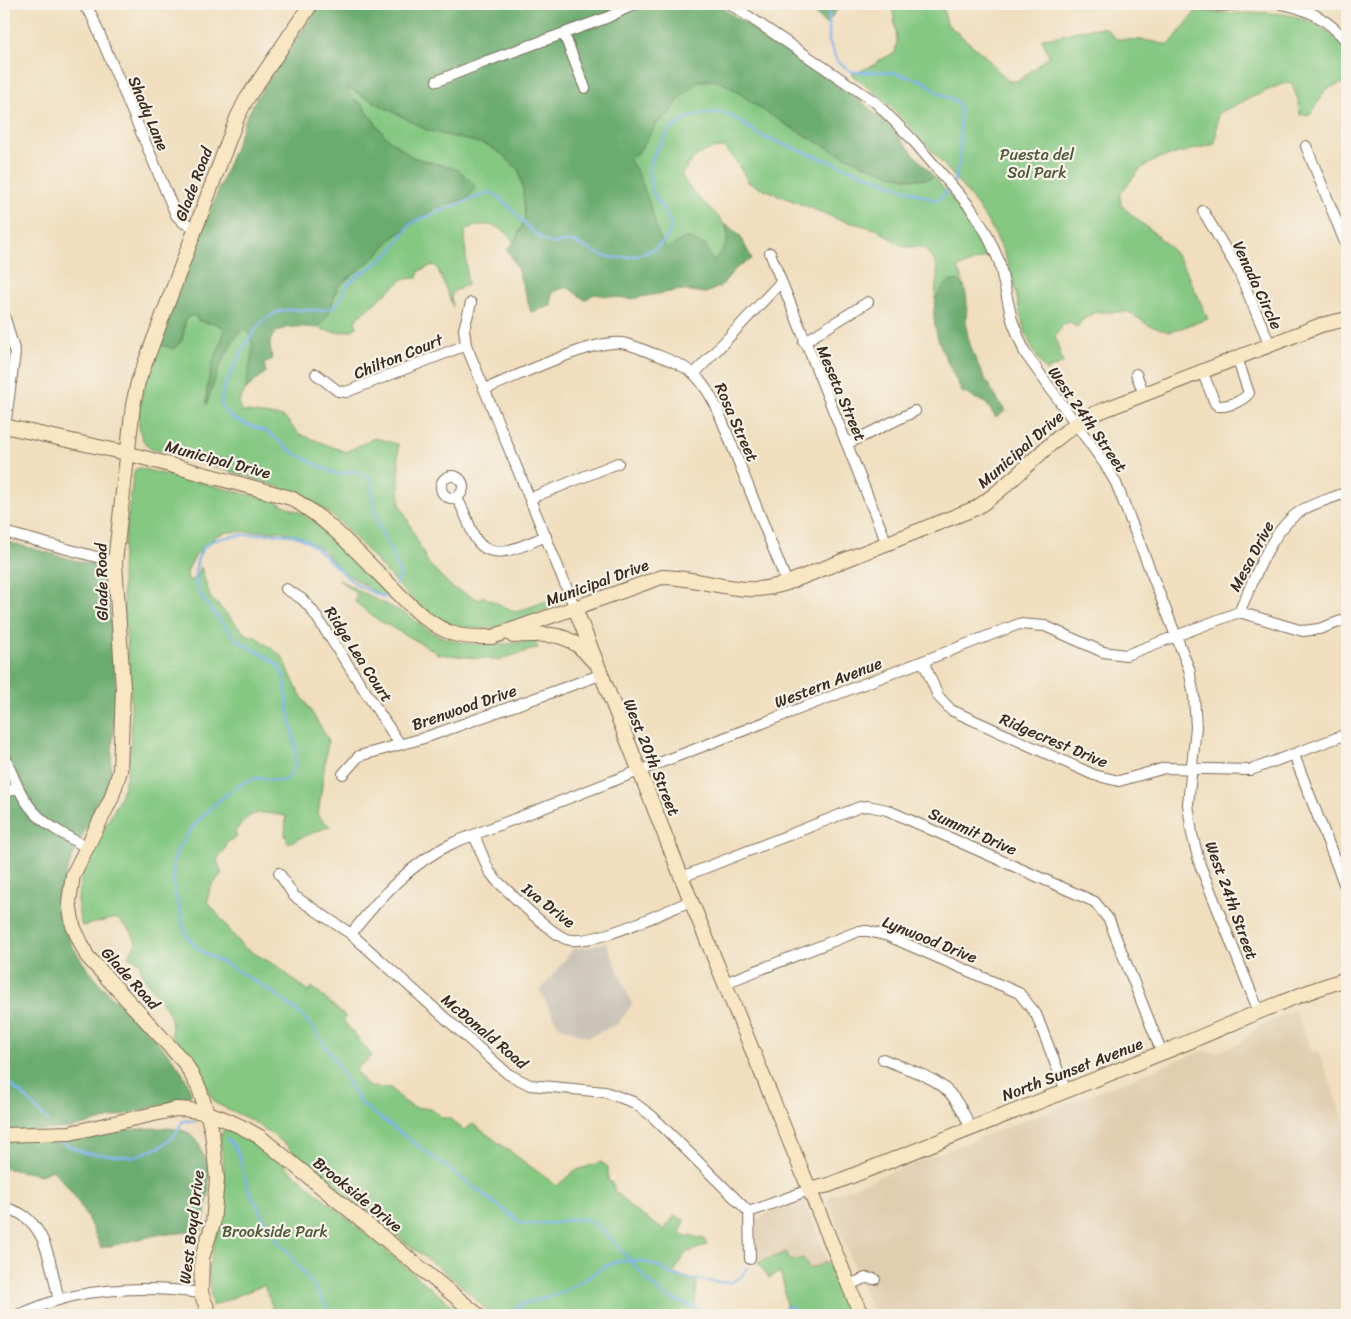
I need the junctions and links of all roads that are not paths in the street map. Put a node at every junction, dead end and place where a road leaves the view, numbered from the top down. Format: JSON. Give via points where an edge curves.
{"nodes":[{"id":1,"x":82,"y":4,"type":"edge"},
{"id":2,"x":311,"y":4,"type":"edge"},
{"id":3,"x":635,"y":4,"type":"edge"},
{"id":4,"x":730,"y":4,"type":"edge"},
{"id":5,"x":1200,"y":4,"type":"edge"},
{"id":6,"x":1242,"y":4,"type":"edge"},
{"id":7,"x":1281,"y":4,"type":"edge"},
{"id":8,"x":564,"y":34,"type":"junction"},
{"id":9,"x":1347,"y":42,"type":"edge"},
{"id":10,"x":437,"y":82,"type":"dead end"},
{"id":11,"x":585,"y":88,"type":"dead end"},
{"id":12,"x":1306,"y":146,"type":"dead end"},
{"id":13,"x":1203,"y":211,"type":"dead end"},
{"id":14,"x":195,"y":227,"type":"junction"},
{"id":15,"x":1347,"y":247,"type":"edge"},
{"id":16,"x":770,"y":253,"type":"dead end"},
{"id":17,"x":781,"y":282,"type":"junction"},
{"id":18,"x":472,"y":302,"type":"dead end"},
{"id":19,"x":868,"y":302,"type":"dead end"},
{"id":20,"x":4,"y":315,"type":"edge"},
{"id":21,"x":1347,"y":319,"type":"edge"},
{"id":22,"x":465,"y":340,"type":"junction"},
{"id":23,"x":804,"y":342,"type":"junction"},
{"id":24,"x":1270,"y":346,"type":"junction"},
{"id":25,"x":1237,"y":358,"type":"junction"},
{"id":26,"x":1202,"y":372,"type":"junction"},
{"id":27,"x":695,"y":373,"type":"junction"},
{"id":28,"x":316,"y":374,"type":"dead end"},
{"id":29,"x":1136,"y":374,"type":"dead end"},
{"id":30,"x":485,"y":389,"type":"junction"},
{"id":31,"x":1144,"y":394,"type":"junction"},
{"id":32,"x":915,"y":411,"type":"dead end"},
{"id":33,"x":1075,"y":424,"type":"junction"},
{"id":34,"x":4,"y":426,"type":"edge"},
{"id":35,"x":846,"y":444,"type":"junction"},
{"id":36,"x":126,"y":454,"type":"junction"},
{"id":37,"x":618,"y":463,"type":"dead end"},
{"id":38,"x":1347,"y":492,"type":"edge"},
{"id":39,"x":456,"y":497,"type":"dead end"},
{"id":40,"x":531,"y":498,"type":"junction"},
{"id":41,"x":4,"y":532,"type":"edge"},
{"id":42,"x":546,"y":536,"type":"junction"},
{"id":43,"x":887,"y":544,"type":"junction"},
{"id":44,"x":115,"y":562,"type":"junction"},
{"id":45,"x":788,"y":583,"type":"junction"},
{"id":46,"x":286,"y":589,"type":"dead end"},
{"id":47,"x":575,"y":608,"type":"junction"},
{"id":48,"x":1239,"y":612,"type":"junction"},
{"id":49,"x":1347,"y":619,"type":"edge"},
{"id":50,"x":1177,"y":636,"type":"junction"},
{"id":51,"x":492,"y":637,"type":"junction"},
{"id":52,"x":923,"y":661,"type":"junction"},
{"id":53,"x":599,"y":671,"type":"junction"},
{"id":54,"x":1347,"y":734,"type":"edge"},
{"id":55,"x":399,"y":743,"type":"junction"},
{"id":56,"x":4,"y":754,"type":"edge"},
{"id":57,"x":1294,"y":755,"type":"junction"},
{"id":58,"x":1192,"y":768,"type":"junction"},
{"id":59,"x":639,"y":772,"type":"junction"},
{"id":60,"x":343,"y":774,"type":"dead end"},
{"id":61,"x":17,"y":788,"type":"junction"},
{"id":62,"x":4,"y":793,"type":"edge"},
{"id":63,"x":474,"y":835,"type":"junction"},
{"id":64,"x":86,"y":847,"type":"junction"},
{"id":65,"x":279,"y":873,"type":"dead end"},
{"id":66,"x":682,"y":877,"type":"junction"},
{"id":67,"x":1347,"y":891,"type":"edge"},
{"id":68,"x":691,"y":901,"type":"junction"},
{"id":69,"x":351,"y":934,"type":"junction"},
{"id":70,"x":1347,"y":979,"type":"edge"},
{"id":71,"x":725,"y":983,"type":"junction"},
{"id":72,"x":1259,"y":1012,"type":"junction"},
{"id":73,"x":1162,"y":1053,"type":"junction"},
{"id":74,"x":883,"y":1059,"type":"dead end"},
{"id":75,"x":1066,"y":1091,"type":"junction"},
{"id":76,"x":207,"y":1113,"type":"junction"},
{"id":77,"x":970,"y":1127,"type":"junction"},
{"id":78,"x":4,"y":1135,"type":"edge"},
{"id":79,"x":809,"y":1190,"type":"junction"},
{"id":80,"x":4,"y":1208,"type":"edge"},
{"id":81,"x":748,"y":1212,"type":"junction"},
{"id":82,"x":750,"y":1259,"type":"dead end"},
{"id":83,"x":875,"y":1279,"type":"dead end"},
{"id":84,"x":848,"y":1285,"type":"junction"},
{"id":85,"x":200,"y":1293,"type":"junction"},
{"id":86,"x":59,"y":1300,"type":"junction"},
{"id":87,"x":18,"y":1315,"type":"edge"},
{"id":88,"x":210,"y":1315,"type":"edge"},
{"id":89,"x":478,"y":1315,"type":"edge"},
{"id":90,"x":861,"y":1315,"type":"edge"}],
"edges":[{"from":1,"to":14,"type":"street","name":"Shady Lane","via":[[91,14],[176,215]]},
{"from":2,"to":14,"type":"street","name":"Glade Road","via":[[246,100]]},
{"from":3,"to":8,"type":"street"},
{"from":4,"to":33,"type":"street","name":"West 24th Street","via":[[874,102],[958,192],[994,249],[1003,273],[1012,320],[1025,353]]},
{"from":5,"to":6,"type":"street"},
{"from":7,"to":9,"type":"street","via":[[1316,15]]},
{"from":8,"to":10,"type":"street"},
{"from":8,"to":11,"type":"street"},
{"from":12,"to":15,"type":"street"},
{"from":13,"to":24,"type":"street","name":"Venada Circle","via":[[1238,270]]},
{"from":14,"to":36,"type":"street","name":"Glade Road","via":[[138,382]]},
{"from":16,"to":17,"type":"street","name":"Meseta Street"},
{"from":17,"to":23,"type":"street","name":"Meseta Street"},
{"from":17,"to":27,"type":"street"},
{"from":18,"to":22,"type":"street","via":[[466,319]]},
{"from":19,"to":23,"type":"street"},
{"from":20,"to":34,"type":"street","via":[[15,353]]},
{"from":21,"to":24,"type":"street","name":"Municipal Drive","via":[[1321,325]]},
{"from":22,"to":28,"type":"street","name":"Chilton Court","via":[[346,392],[338,391]]},
{"from":22,"to":30,"type":"street","name":"West 20th Street"},
{"from":23,"to":35,"type":"street","name":"Meseta Street"},
{"from":24,"to":25,"type":"street","name":"Municipal Drive"},
{"from":25,"to":26,"type":"street","name":"Municipal Drive"},
{"from":25,"to":26,"type":"street","via":[[1249,393],[1226,406],[1215,403]]},
{"from":26,"to":31,"type":"street","name":"Municipal Drive"},
{"from":27,"to":30,"type":"street","name":"Rosa Street","via":[[632,346],[609,343],[584,349]]},
{"from":27,"to":45,"type":"street","name":"Rosa Street","via":[[716,408]]},
{"from":29,"to":31,"type":"street"},
{"from":30,"to":40,"type":"street","name":"West 20th Street"},
{"from":31,"to":33,"type":"street","name":"Municipal Drive"},
{"from":32,"to":35,"type":"street"},
{"from":33,"to":43,"type":"street","name":"Municipal Drive","via":[[992,498],[960,515]]},
{"from":33,"to":50,"type":"street","name":"West 24th Street","via":[[1116,483]]},
{"from":34,"to":36,"type":"street","name":"Municipal Drive"},
{"from":35,"to":43,"type":"street","name":"Meseta Street"},
{"from":36,"to":44,"type":"street","name":"Glade Road"},
{"from":36,"to":51,"type":"street","name":"Municipal Drive","via":[[291,498],[333,527],[428,621],[453,634]]},
{"from":37,"to":40,"type":"street"},
{"from":38,"to":48,"type":"street","name":"Mesa Drive","via":[[1304,509],[1277,533]]},
{"from":39,"to":42,"type":"street","via":[[474,536],[490,551],[509,551]]},
{"from":40,"to":42,"type":"street","name":"West 20th Street"},
{"from":41,"to":44,"type":"street"},
{"from":42,"to":47,"type":"street","name":"West 20th Street"},
{"from":43,"to":45,"type":"street","name":"Municipal Drive"},
{"from":44,"to":64,"type":"street","name":"Glade Road","via":[[123,688],[120,770],[111,799]]},
{"from":45,"to":47,"type":"street","name":"Municipal Drive","via":[[748,589],[682,577],[662,577]]},
{"from":46,"to":55,"type":"street","name":"Ridge Lea Court","via":[[312,610]]},
{"from":47,"to":51,"type":"street","name":"Municipal Drive"},
{"from":47,"to":53,"type":"street","name":"West 20th Street"},
{"from":48,"to":49,"type":"street","via":[[1302,631]]},
{"from":48,"to":50,"type":"street","name":"Western Avenue"},
{"from":50,"to":52,"type":"street","name":"Western Avenue","via":[[1126,655],[1104,652],[1045,626],[1019,624]]},
{"from":50,"to":58,"type":"street","name":"West 24th Street","via":[[1189,669],[1194,696],[1196,727]]},
{"from":51,"to":53,"type":"street","via":[[560,634],[574,642]]},
{"from":52,"to":58,"type":"street","name":"Ridgecrest Drive","via":[[938,696],[951,710],[1094,775],[1119,782],[1165,768]]},
{"from":52,"to":59,"type":"street","name":"Western Avenue"},
{"from":53,"to":55,"type":"street","name":"Brenwood Drive","via":[[424,738]]},
{"from":53,"to":59,"type":"street","name":"West 20th Street"},
{"from":54,"to":57,"type":"street","name":"Ridgecrest Drive"},
{"from":55,"to":60,"type":"street","name":"Brenwood Drive","via":[[359,756]]},
{"from":56,"to":61,"type":"street"},
{"from":57,"to":58,"type":"street","name":"Ridgecrest Drive","via":[[1251,770]]},
{"from":57,"to":67,"type":"street"},
{"from":58,"to":72,"type":"street","name":"West 24th Street","via":[[1188,804],[1200,865]]},
{"from":59,"to":63,"type":"street","name":"Western Avenue"},
{"from":59,"to":66,"type":"street","name":"West 20th Street"},
{"from":61,"to":62,"type":"street"},
{"from":61,"to":64,"type":"street","via":[[31,810],[44,822]]},
{"from":63,"to":68,"type":"street","name":"Iva Drive","via":[[492,876],[557,934],[570,940],[592,940]]},
{"from":63,"to":69,"type":"street","name":"Western Avenue","via":[[433,853],[400,877]]},
{"from":64,"to":76,"type":"street","name":"Glade Road","via":[[73,875],[71,888],[71,914],[78,938],[96,966],[184,1063]]},
{"from":65,"to":69,"type":"street","name":"McDonald Road","via":[[294,896]]},
{"from":66,"to":68,"type":"street","name":"West 20th Street"},
{"from":66,"to":73,"type":"street","name":"Summit Drive","via":[[860,807],[887,810],[1095,902],[1109,920]]},
{"from":68,"to":71,"type":"street","name":"West 20th Street"},
{"from":69,"to":81,"type":"street","name":"McDonald Road","via":[[516,1079],[544,1088],[605,1092],[624,1097],[641,1107]]},
{"from":70,"to":72,"type":"street","name":"North Sunset Avenue"},
{"from":71,"to":75,"type":"street","name":"Lynwood Drive","via":[[859,931],[888,936],[1019,993],[1036,1014]]},
{"from":71,"to":79,"type":"street","name":"West 20th Street"},
{"from":72,"to":73,"type":"street","name":"North Sunset Avenue"},
{"from":73,"to":75,"type":"street","name":"North Sunset Avenue"},
{"from":74,"to":77,"type":"street","via":[[945,1088],[957,1099]]},
{"from":75,"to":77,"type":"street","name":"North Sunset Avenue"},
{"from":76,"to":78,"type":"street","name":"Brookside Drive","via":[[176,1109],[70,1133]]},
{"from":76,"to":85,"type":"street","name":"West Boyd Drive","via":[[217,1179],[213,1223],[202,1258]]},
{"from":76,"to":89,"type":"street","name":"Brookside Drive","via":[[260,1137]]},
{"from":77,"to":79,"type":"street","name":"North Sunset Avenue","via":[[829,1185]]},
{"from":79,"to":81,"type":"street"},
{"from":79,"to":84,"type":"street","name":"West 20th Street"},
{"from":80,"to":86,"type":"street","via":[[15,1210],[33,1222],[44,1238]]},
{"from":81,"to":82,"type":"street"},
{"from":83,"to":84,"type":"street","via":[[865,1278]]},
{"from":84,"to":90,"type":"street","name":"West 20th Street"},
{"from":85,"to":86,"type":"street","via":[[167,1288],[116,1290]]},
{"from":85,"to":88,"type":"street","name":"West Boyd Drive"},
{"from":86,"to":87,"type":"street"}]}
